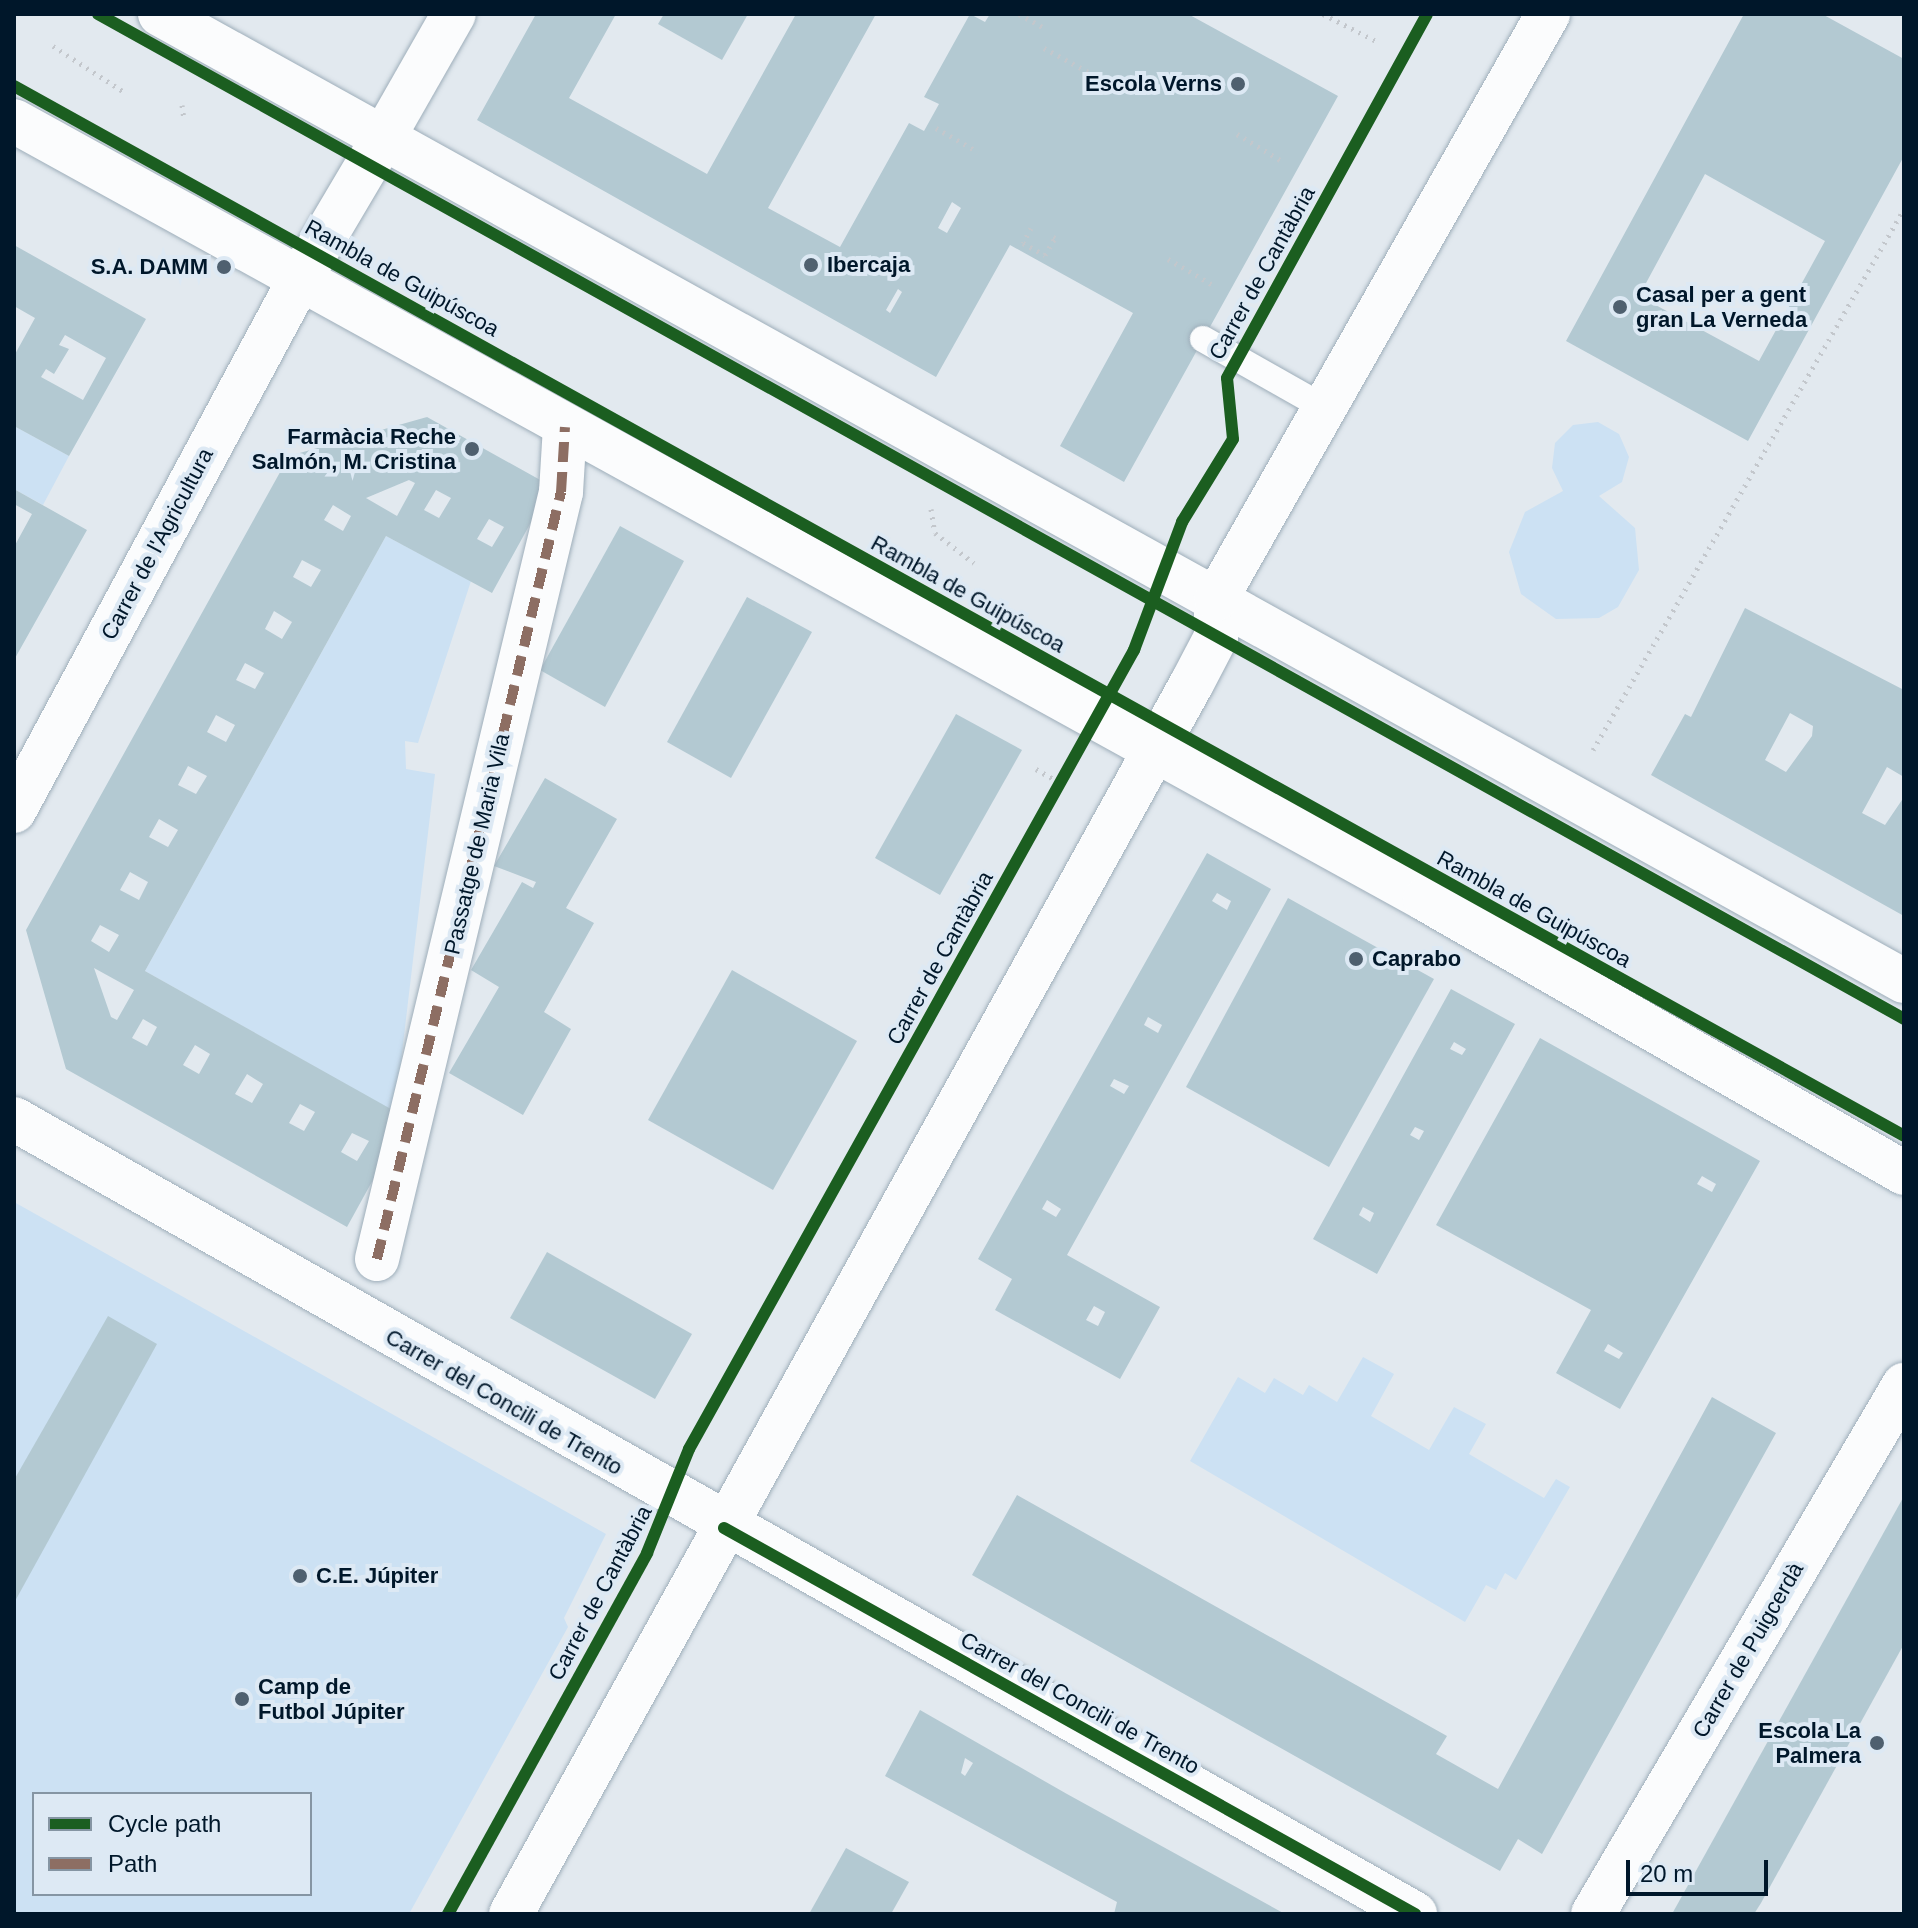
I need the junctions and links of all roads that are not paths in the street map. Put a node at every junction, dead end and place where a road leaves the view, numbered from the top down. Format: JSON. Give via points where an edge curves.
{"nodes":[{"id":1,"x":160,"y":14,"type":"edge"},
{"id":2,"x":454,"y":14,"type":"edge"},
{"id":3,"x":1548,"y":14,"type":"edge"},
{"id":4,"x":14,"y":121,"type":"edge"},
{"id":5,"x":382,"y":140,"type":"junction"},
{"id":6,"x":301,"y":277,"type":"junction"},
{"id":7,"x":1203,"y":339,"type":"dead end"},
{"id":8,"x":1325,"y":408,"type":"junction"},
{"id":9,"x":565,"y":427,"type":"junction"},
{"id":10,"x":1216,"y":599,"type":"junction"},
{"id":11,"x":1154,"y":752,"type":"junction"},
{"id":12,"x":14,"y":811,"type":"edge"},
{"id":13,"x":1904,"y":981,"type":"edge"},
{"id":14,"x":14,"y":1119,"type":"edge"},
{"id":15,"x":1904,"y":1173,"type":"edge"},
{"id":16,"x":377,"y":1259,"type":"dead end"},
{"id":17,"x":1904,"y":1385,"type":"edge"},
{"id":18,"x":724,"y":1528,"type":"junction"},
{"id":19,"x":511,"y":1914,"type":"edge"},
{"id":20,"x":1415,"y":1914,"type":"edge"},
{"id":21,"x":1593,"y":1914,"type":"edge"}],
"edges":[{"from":1,"to":5,"type":"street"},
{"from":2,"to":5,"type":"street"},
{"from":3,"to":8,"type":"street"},
{"from":4,"to":6,"type":"street","name":"Rambla de Guipúscoa"},
{"from":5,"to":6,"type":"street","name":"Carrer de l'Agricultura"},
{"from":5,"to":10,"type":"street"},
{"from":6,"to":9,"type":"street","name":"Rambla de Guipúscoa"},
{"from":6,"to":12,"type":"street","name":"Carrer de l'Agricultura"},
{"from":7,"to":8,"type":"lane"},
{"from":8,"to":10,"type":"street"},
{"from":9,"to":11,"type":"street","name":"Rambla de Guipúscoa"},
{"from":9,"to":16,"type":"street","name":"Passatge de Maria Vila","via":[[561,492]]},
{"from":10,"to":11,"type":"street","via":[[1216,637]]},
{"from":10,"to":13,"type":"street"},
{"from":11,"to":15,"type":"street","name":"Rambla de Guipúscoa"},
{"from":11,"to":18,"type":"street"},
{"from":14,"to":18,"type":"street","name":"Carrer del Concili de Trento"},
{"from":17,"to":21,"type":"street","name":"Carrer de Puigcerdà"},
{"from":18,"to":19,"type":"street"},
{"from":18,"to":20,"type":"street","name":"Carrer del Concili de Trento"}]}
